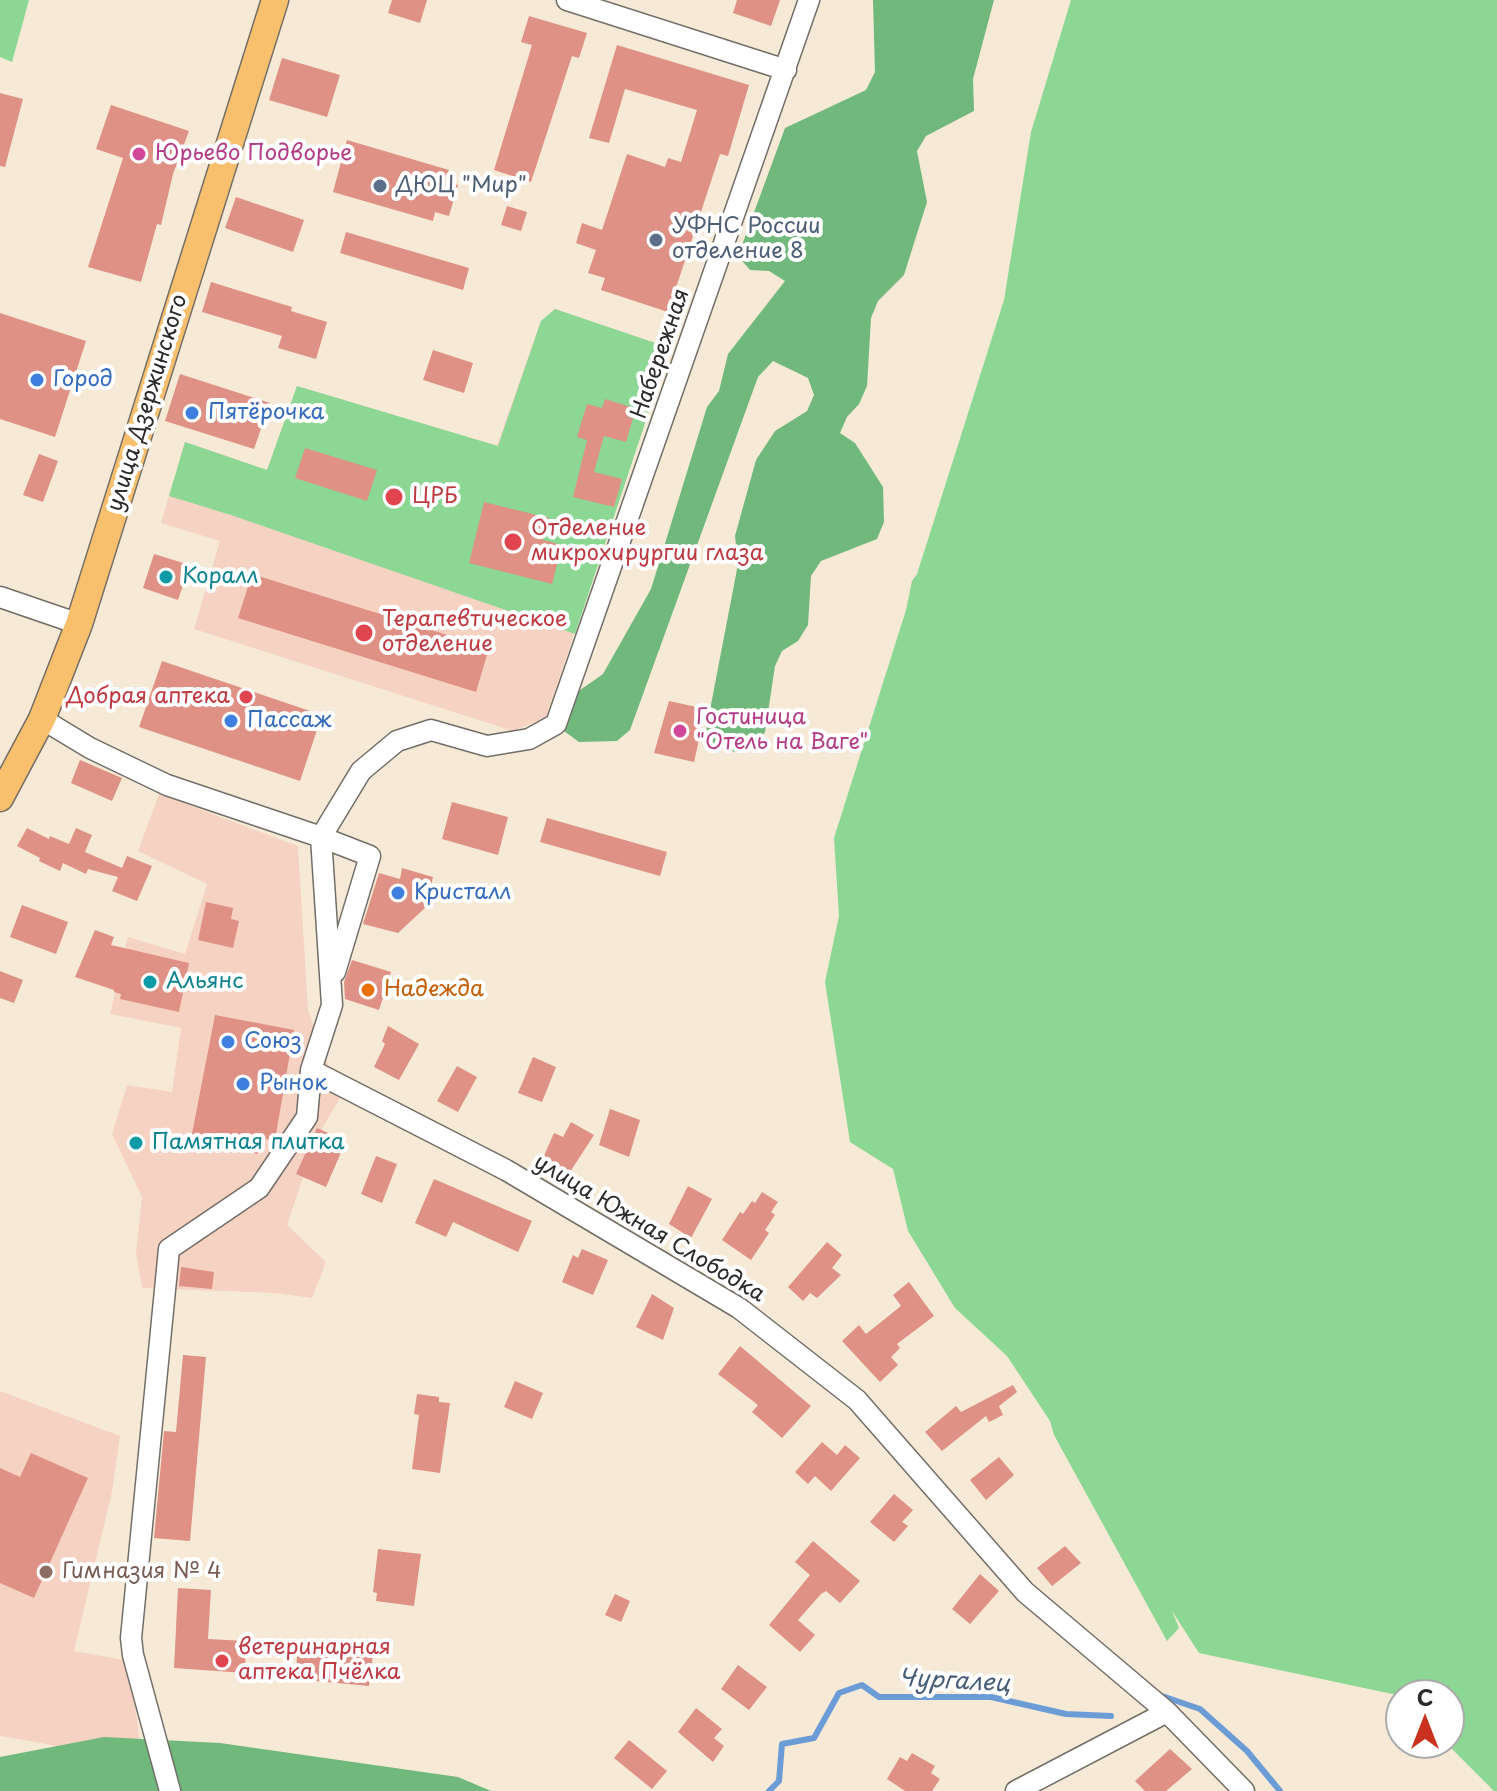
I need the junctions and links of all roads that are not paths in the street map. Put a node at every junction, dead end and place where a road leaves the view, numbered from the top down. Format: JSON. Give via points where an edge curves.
{"nodes":[{"id":1,"x":275,"y":0,"type":"edge"},
{"id":2,"x":567,"y":0,"type":"edge"},
{"id":3,"x":809,"y":0,"type":"edge"},
{"id":4,"x":786,"y":70,"type":"junction"},
{"id":5,"x":0,"y":597,"type":"edge"},
{"id":6,"x":79,"y":624,"type":"junction"},
{"id":7,"x":42,"y":719,"type":"junction"},
{"id":8,"x":0,"y":798,"type":"edge"},
{"id":9,"x":321,"y":837,"type":"junction"},
{"id":10,"x":331,"y":986,"type":"junction"},
{"id":11,"x":311,"y":1070,"type":"junction"},
{"id":12,"x":1167,"y":1712,"type":"junction"},
{"id":13,"x":170,"y":1791,"type":"edge"},
{"id":14,"x":1016,"y":1791,"type":"edge"},
{"id":15,"x":1244,"y":1791,"type":"edge"}],
"edges":[{"from":1,"to":6,"type":"main road","name":"улица Дзержинского"},
{"from":2,"to":4,"type":"street"},
{"from":3,"to":4,"type":"street","name":"Набережная"},
{"from":4,"to":9,"type":"street","name":"Набережная","via":[[556,724],[529,739],[487,746],[431,730],[397,741],[361,771]]},
{"from":5,"to":6,"type":"street"},
{"from":6,"to":7,"type":"main road","name":"улица Дзержинского"},
{"from":7,"to":8,"type":"main road","name":"улица Дзержинского"},
{"from":7,"to":9,"type":"street","via":[[167,785]]},
{"from":9,"to":10,"type":"street"},
{"from":9,"to":10,"type":"street","via":[[370,856]]},
{"from":10,"to":11,"type":"street","via":[[332,1005]]},
{"from":11,"to":12,"type":"street","name":"улица Южная Слободка","via":[[506,1170],[739,1308],[857,1400],[1025,1592]]},
{"from":11,"to":13,"type":"street","via":[[307,1117],[259,1188],[169,1249],[131,1638]]},
{"from":12,"to":14,"type":"street"},
{"from":12,"to":15,"type":"street","name":"улица Южная Слободка"}]}
